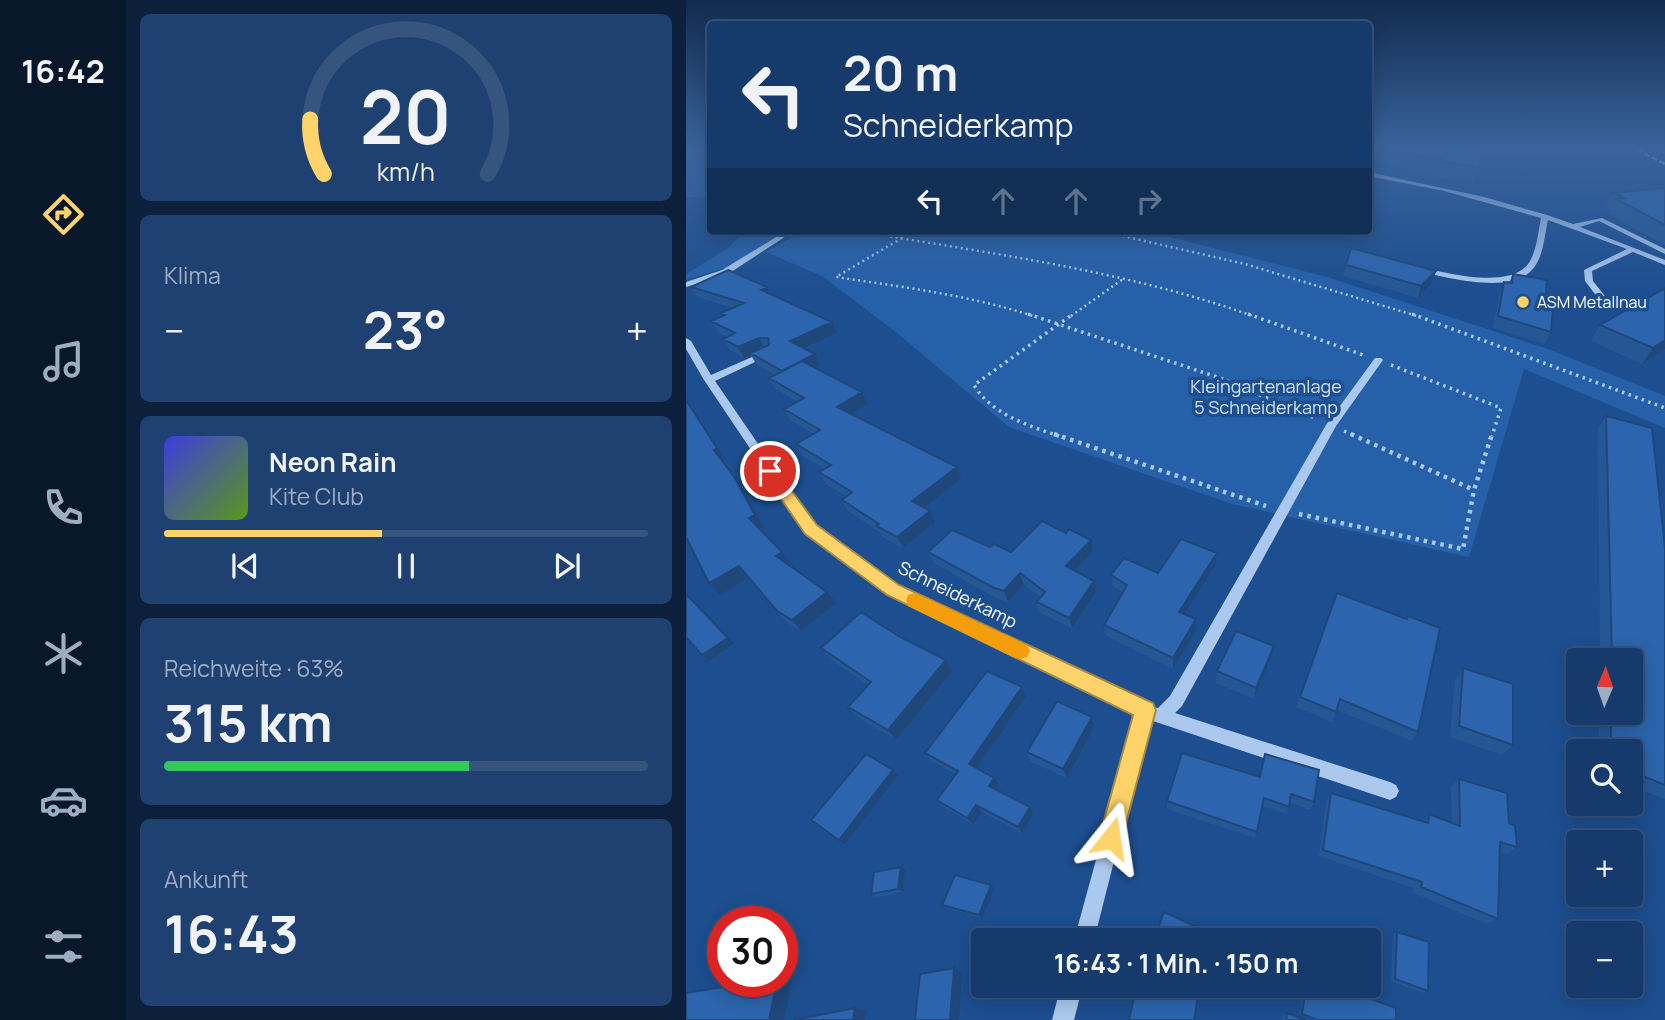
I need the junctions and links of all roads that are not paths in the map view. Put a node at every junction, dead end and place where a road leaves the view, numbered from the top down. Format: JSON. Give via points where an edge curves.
{"nodes":[{"id":1,"x":1462,"y":194,"type":"edge"},
{"id":2,"x":1545,"y":216,"type":"junction"},
{"id":3,"x":1575,"y":226,"type":"junction"},
{"id":4,"x":784,"y":235,"type":"edge"},
{"id":5,"x":1634,"y":249,"type":"junction"},
{"id":6,"x":1665,"y":252,"type":"edge"},
{"id":7,"x":1665,"y":262,"type":"edge"},
{"id":8,"x":1416,"y":268,"type":"edge"},
{"id":9,"x":686,"y":285,"type":"edge"},
{"id":10,"x":1604,"y":300,"type":"dead end"},
{"id":11,"x":686,"y":341,"type":"edge"},
{"id":12,"x":769,"y":354,"type":"edge"},
{"id":13,"x":1378,"y":360,"type":"road end"},
{"id":14,"x":709,"y":380,"type":"junction"},
{"id":15,"x":1153,"y":713,"type":"junction"},
{"id":16,"x":1390,"y":792,"type":"dead end"},
{"id":17,"x":1088,"y":928,"type":"edge"},
{"id":18,"x":1069,"y":998,"type":"edge"},
{"id":19,"x":1063,"y":1020,"type":"edge"}],
"edges":[{"from":1,"to":2,"type":"street"},
{"from":2,"to":3,"type":"street"},
{"from":2,"to":8,"type":"street","via":[[1535,262],[1516,275],[1487,281]]},
{"from":3,"to":5,"type":"street"},
{"from":3,"to":6,"type":"street","via":[[1600,219]]},
{"from":4,"to":9,"type":"street","via":[[725,271]]},
{"from":5,"to":7,"type":"street"},
{"from":5,"to":10,"type":"street","via":[[1588,270],[1589,281]]},
{"from":11,"to":14,"type":"street","name":"Schneiderkamp"},
{"from":12,"to":14,"type":"street"},
{"from":13,"to":15,"type":"street","via":[[1331,425],[1176,701]]},
{"from":14,"to":15,"type":"street","name":"Schneiderkamp","via":[[811,530],[893,590]]},
{"from":15,"to":16,"type":"street","name":"Schneiderkamp"},
{"from":15,"to":17,"type":"street"},
{"from":18,"to":19,"type":"street"}]}
